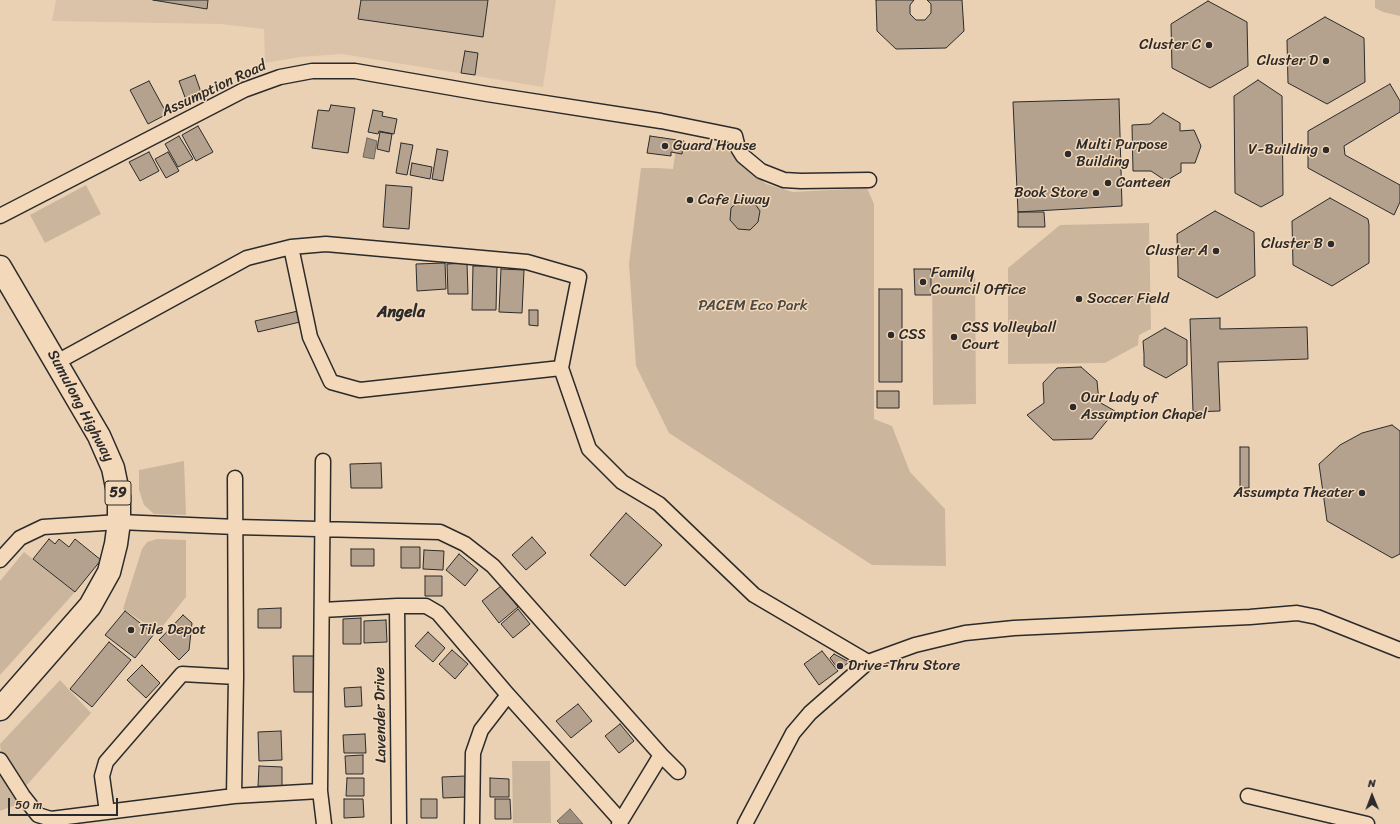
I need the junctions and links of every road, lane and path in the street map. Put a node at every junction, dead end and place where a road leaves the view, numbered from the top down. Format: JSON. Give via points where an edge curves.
{"nodes":[{"id":1,"x":868,"y":180,"type":"dead end"},
{"id":2,"x":0,"y":216,"type":"edge"},
{"id":3,"x":291,"y":247,"type":"junction"},
{"id":4,"x":0,"y":267,"type":"edge"},
{"id":5,"x":57,"y":362,"type":"junction"},
{"id":6,"x":561,"y":368,"type":"junction"},
{"id":7,"x":323,"y":462,"type":"dead end"},
{"id":8,"x":235,"y":478,"type":"dead end"},
{"id":9,"x":119,"y":522,"type":"junction"},
{"id":10,"x":236,"y":527,"type":"junction"},
{"id":11,"x":322,"y":530,"type":"junction"},
{"id":12,"x":0,"y":560,"type":"edge"},
{"id":13,"x":397,"y":606,"type":"junction"},
{"id":14,"x":322,"y":610,"type":"junction"},
{"id":15,"x":1400,"y":650,"type":"edge"},
{"id":16,"x":868,"y":662,"type":"junction"},
{"id":17,"x":236,"y":677,"type":"junction"},
{"id":18,"x":508,"y":695,"type":"junction"},
{"id":19,"x":0,"y":709,"type":"edge"},
{"id":20,"x":661,"y":755,"type":"junction"},
{"id":21,"x":0,"y":760,"type":"edge"},
{"id":22,"x":678,"y":772,"type":"dead end"},
{"id":23,"x":320,"y":790,"type":"junction"},
{"id":24,"x":234,"y":796,"type":"junction"},
{"id":25,"x":1248,"y":796,"type":"dead end"},
{"id":26,"x":106,"y":812,"type":"junction"},
{"id":27,"x":620,"y":822,"type":"edge"},
{"id":28,"x":324,"y":824,"type":"edge"},
{"id":29,"x":399,"y":824,"type":"edge"},
{"id":30,"x":472,"y":824,"type":"edge"},
{"id":31,"x":745,"y":824,"type":"edge"},
{"id":32,"x":1367,"y":824,"type":"edge"}],
"edges":[{"from":1,"to":2,"type":"street","name":"Assumption Road","via":[[784,180],[761,171],[743,156],[735,136],[602,111],[355,71],[312,71],[280,77],[244,90]]},
{"from":3,"to":5,"type":"street","via":[[247,258]]},
{"from":3,"to":6,"type":"street","via":[[310,337],[331,382],[360,390]]},
{"from":3,"to":6,"type":"street","via":[[326,244],[526,262],[579,277]]},
{"from":4,"to":5,"type":"main road","name":"Sumulong Highway","number":"59"},
{"from":5,"to":9,"type":"main road","name":"Sumulong Highway","number":"59","via":[[100,436],[113,468],[119,497]]},
{"from":6,"to":16,"type":"street","via":[[589,449],[622,482],[658,504],[754,594]]},
{"from":7,"to":11,"type":"street"},
{"from":8,"to":10,"type":"street"},
{"from":9,"to":10,"type":"street"},
{"from":9,"to":12,"type":"street","via":[[43,526],[20,538]]},
{"from":9,"to":19,"type":"main road","name":"Sumulong Highway","number":"59","via":[[108,572],[90,606]]},
{"from":10,"to":11,"type":"street"},
{"from":10,"to":17,"type":"street"},
{"from":11,"to":14,"type":"street"},
{"from":11,"to":20,"type":"street","via":[[440,532],[465,544],[493,566]]},
{"from":13,"to":14,"type":"street"},
{"from":13,"to":18,"type":"street","via":[[426,606],[438,613]]},
{"from":13,"to":29,"type":"street","name":"Lavender Drive"},
{"from":14,"to":23,"type":"street"},
{"from":15,"to":16,"type":"street","via":[[1317,617],[1297,613],[1014,628],[965,633],[915,645]]},
{"from":16,"to":31,"type":"street","via":[[810,713],[793,733]]},
{"from":17,"to":24,"type":"street"},
{"from":17,"to":26,"type":"street","via":[[182,674],[106,762],[102,776]]},
{"from":18,"to":27,"type":"street"},
{"from":18,"to":30,"type":"street","via":[[481,730],[473,753]]},
{"from":20,"to":22,"type":"street"},
{"from":20,"to":27,"type":"street"},
{"from":21,"to":26,"type":"street","via":[[38,814],[51,819]]},
{"from":23,"to":24,"type":"street"},
{"from":23,"to":28,"type":"street"},
{"from":24,"to":26,"type":"street"},
{"from":25,"to":32,"type":"street"}]}
